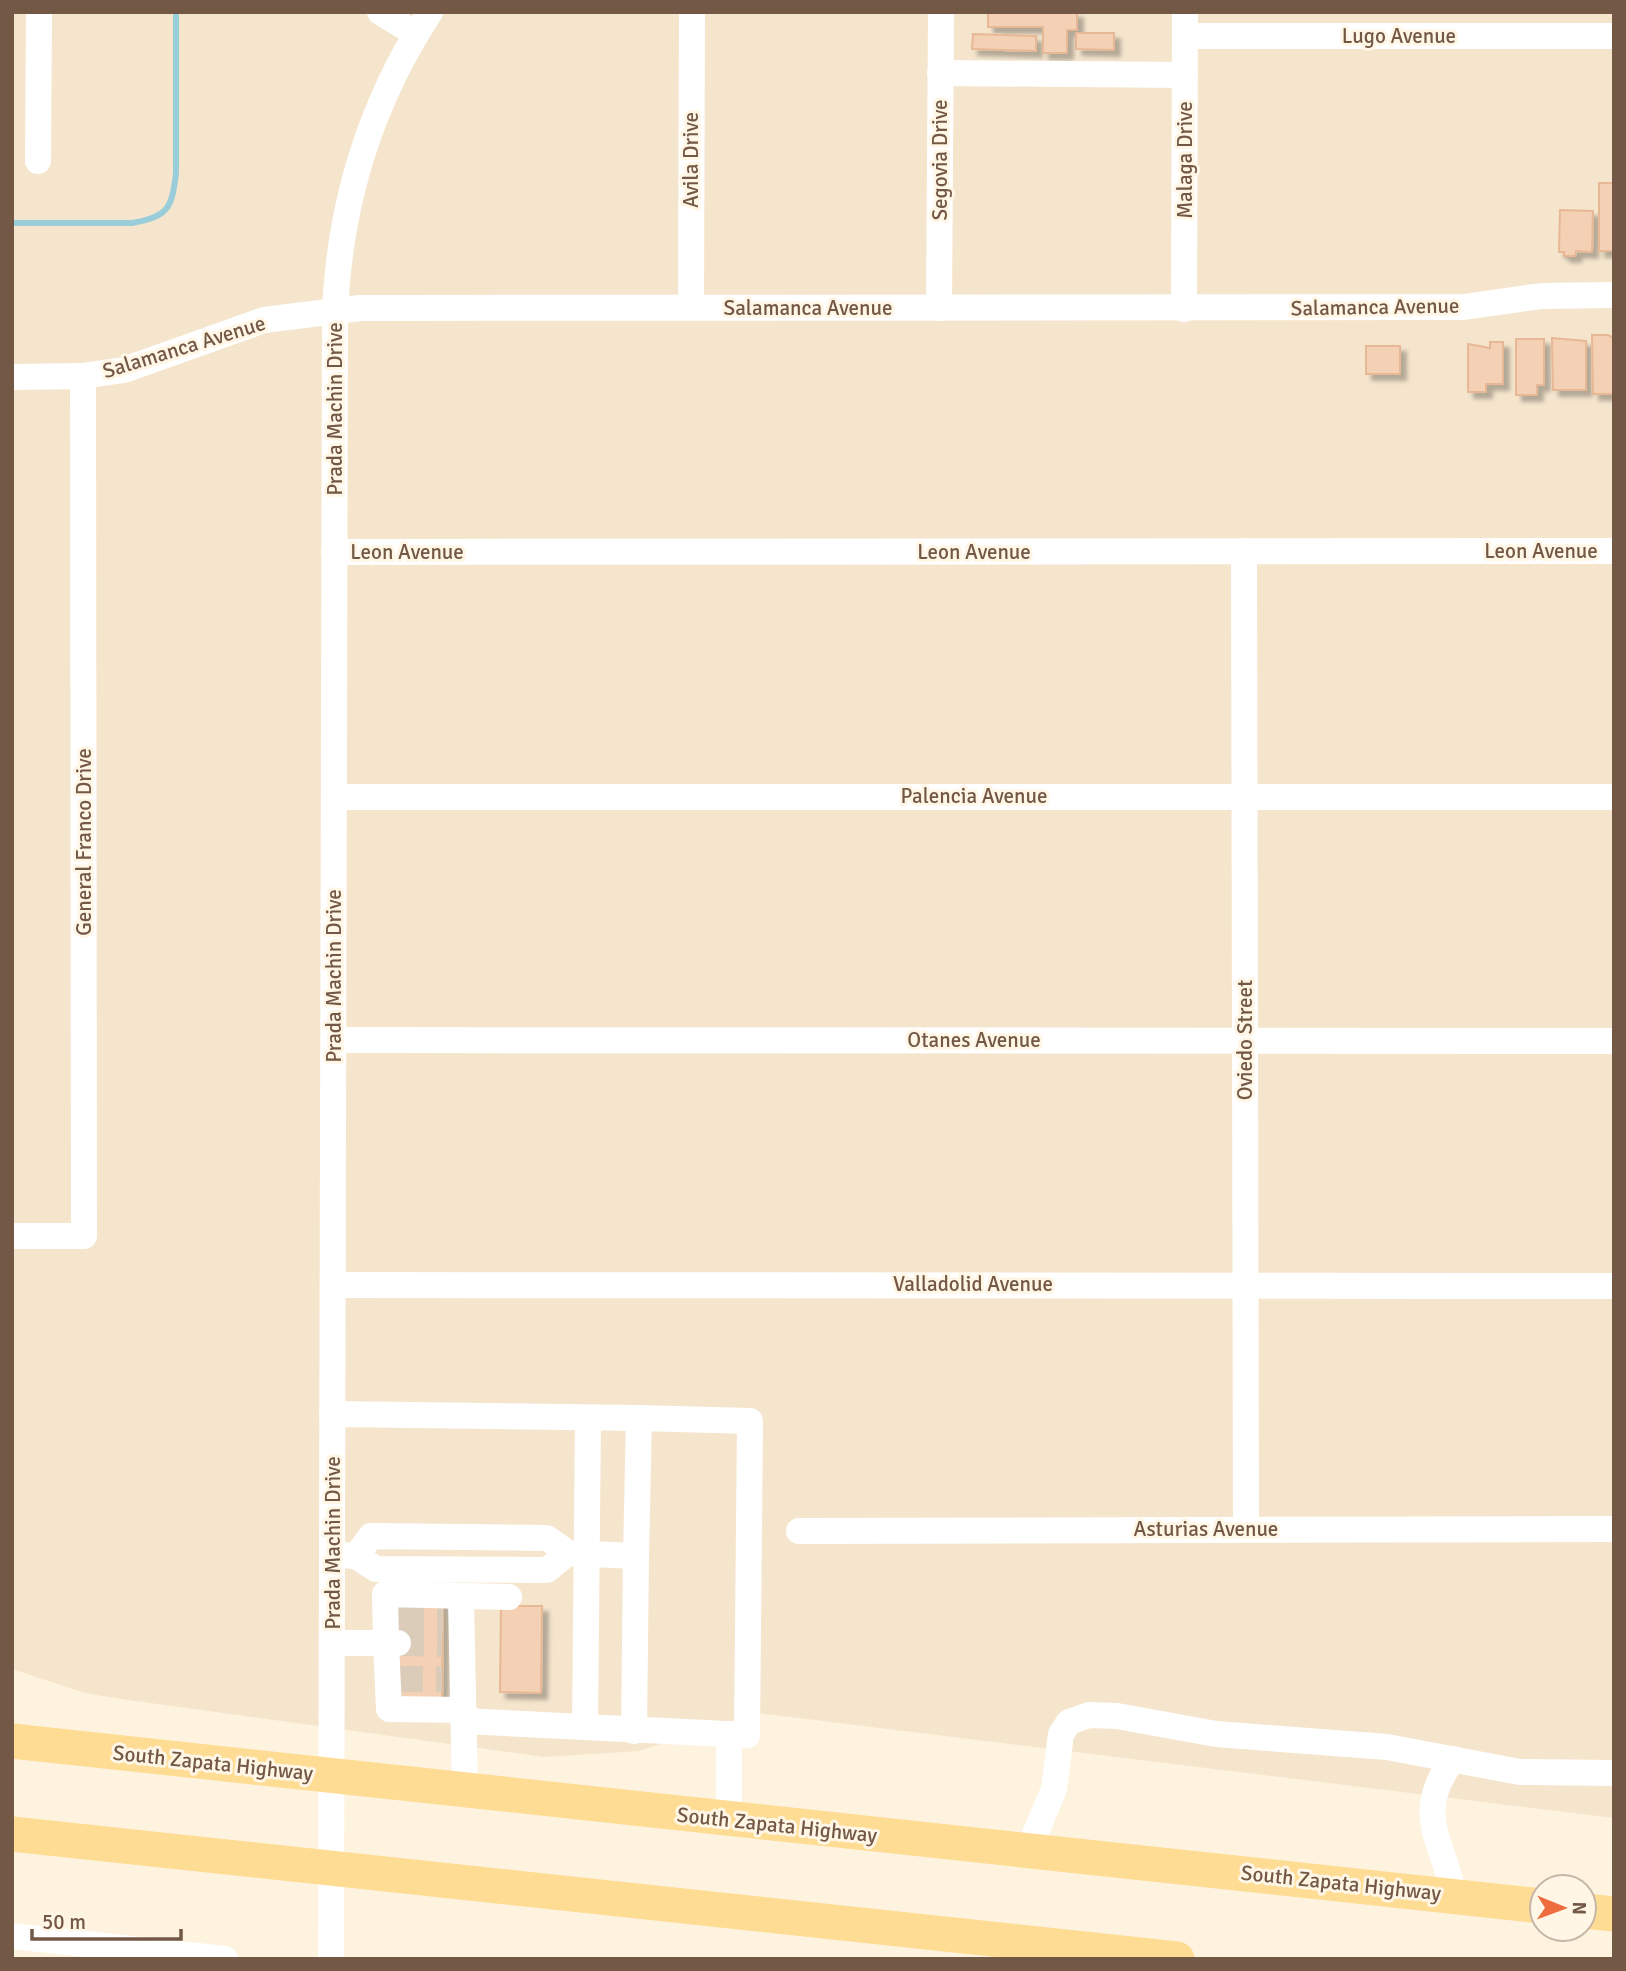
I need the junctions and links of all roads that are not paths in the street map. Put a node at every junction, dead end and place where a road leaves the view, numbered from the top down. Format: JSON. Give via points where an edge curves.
{"nodes":[{"id":1,"x":39,"y":12,"type":"edge"},
{"id":2,"x":380,"y":12,"type":"edge"},
{"id":3,"x":692,"y":12,"type":"edge"},
{"id":4,"x":941,"y":12,"type":"edge"},
{"id":5,"x":423,"y":23,"type":"edge"},
{"id":6,"x":1185,"y":24,"type":"edge"},
{"id":7,"x":1430,"y":24,"type":"edge"},
{"id":8,"x":1614,"y":36,"type":"edge"},
{"id":9,"x":940,"y":73,"type":"junction"},
{"id":10,"x":1185,"y":75,"type":"junction"},
{"id":11,"x":38,"y":161,"type":"dead end"},
{"id":12,"x":1614,"y":295,"type":"edge"},
{"id":13,"x":691,"y":307,"type":"junction"},
{"id":14,"x":939,"y":308,"type":"junction"},
{"id":15,"x":1184,"y":309,"type":"junction"},
{"id":16,"x":335,"y":310,"type":"junction"},
{"id":17,"x":83,"y":376,"type":"junction"},
{"id":18,"x":12,"y":377,"type":"edge"},
{"id":19,"x":1244,"y":551,"type":"junction"},
{"id":20,"x":1614,"y":551,"type":"edge"},
{"id":21,"x":334,"y":552,"type":"junction"},
{"id":22,"x":1244,"y":796,"type":"junction"},
{"id":23,"x":334,"y":797,"type":"junction"},
{"id":24,"x":1614,"y":797,"type":"edge"},
{"id":25,"x":334,"y":1040,"type":"junction"},
{"id":26,"x":1245,"y":1040,"type":"junction"},
{"id":27,"x":1614,"y":1041,"type":"edge"},
{"id":28,"x":12,"y":1236,"type":"edge"},
{"id":29,"x":1245,"y":1284,"type":"junction"},
{"id":30,"x":333,"y":1285,"type":"junction"},
{"id":31,"x":1614,"y":1286,"type":"edge"},
{"id":32,"x":332,"y":1414,"type":"junction"},
{"id":33,"x":639,"y":1418,"type":"junction"},
{"id":34,"x":588,"y":1419,"type":"junction"},
{"id":35,"x":1246,"y":1528,"type":"junction"},
{"id":36,"x":1614,"y":1529,"type":"edge"},
{"id":37,"x":799,"y":1531,"type":"dead end"},
{"id":38,"x":576,"y":1553,"type":"junction"},
{"id":39,"x":344,"y":1555,"type":"junction"},
{"id":40,"x":636,"y":1556,"type":"junction"},
{"id":41,"x":509,"y":1597,"type":"dead end"},
{"id":42,"x":454,"y":1625,"type":"junction"},
{"id":43,"x":392,"y":1632,"type":"junction"},
{"id":44,"x":333,"y":1643,"type":"junction"},
{"id":45,"x":464,"y":1716,"type":"junction"},
{"id":46,"x":585,"y":1727,"type":"junction"},
{"id":47,"x":634,"y":1731,"type":"junction"},
{"id":48,"x":729,"y":1734,"type":"junction"},
{"id":49,"x":12,"y":1741,"type":"edge"},
{"id":50,"x":1453,"y":1759,"type":"junction"},
{"id":51,"x":1614,"y":1773,"type":"edge"},
{"id":52,"x":332,"y":1776,"type":"junction"},
{"id":53,"x":465,"y":1791,"type":"junction"},
{"id":54,"x":729,"y":1820,"type":"junction"},
{"id":55,"x":12,"y":1834,"type":"edge"},
{"id":56,"x":1027,"y":1851,"type":"junction"},
{"id":57,"x":332,"y":1868,"type":"junction"},
{"id":58,"x":1454,"y":1896,"type":"junction"},
{"id":59,"x":1528,"y":1904,"type":"edge"},
{"id":60,"x":12,"y":1936,"type":"edge"},
{"id":61,"x":48,"y":1949,"type":"edge"},
{"id":62,"x":225,"y":1959,"type":"edge"},
{"id":63,"x":331,"y":1959,"type":"edge"},
{"id":64,"x":1177,"y":1959,"type":"edge"}],
"edges":[{"from":1,"to":11,"type":"street"},
{"from":2,"to":5,"type":"street"},
{"from":3,"to":13,"type":"street","name":"Avila Drive"},
{"from":4,"to":9,"type":"street","name":"Segovia Drive"},
{"from":5,"to":16,"type":"street","name":"Prada Machin Drive","via":[[377,110],[349,198]]},
{"from":6,"to":7,"type":"street","name":"Lugo Avenue"},
{"from":6,"to":10,"type":"street","name":"Malaga Drive"},
{"from":7,"to":8,"type":"street","name":"Lugo Avenue"},
{"from":9,"to":10,"type":"street"},
{"from":9,"to":14,"type":"street","name":"Segovia Drive"},
{"from":10,"to":15,"type":"street","name":"Malaga Drive"},
{"from":12,"to":15,"type":"street","name":"Salamanca Avenue","via":[[1541,296],[1464,307]]},
{"from":13,"to":14,"type":"street","name":"Salamanca Avenue"},
{"from":13,"to":16,"type":"street","name":"Salamanca Avenue"},
{"from":14,"to":15,"type":"street","name":"Salamanca Avenue"},
{"from":16,"to":17,"type":"street","name":"Salamanca Avenue","via":[[264,320],[134,367]]},
{"from":16,"to":21,"type":"street","name":"Prada Machin Drive"},
{"from":17,"to":18,"type":"street","name":"Salamanca Avenue"},
{"from":17,"to":28,"type":"street","name":"General Franco Drive","via":[[84,1236]]},
{"from":19,"to":20,"type":"street","name":"Leon Avenue"},
{"from":19,"to":21,"type":"street","name":"Leon Avenue"},
{"from":19,"to":22,"type":"street","name":"Oviedo Street"},
{"from":21,"to":23,"type":"street","name":"Prada Machin Drive"},
{"from":22,"to":23,"type":"street","name":"Palencia Avenue"},
{"from":22,"to":24,"type":"street","name":"Palencia Avenue"},
{"from":22,"to":26,"type":"street","name":"Oviedo Street"},
{"from":23,"to":25,"type":"street","name":"Prada Machin Drive"},
{"from":25,"to":26,"type":"street","name":"Otanes Avenue"},
{"from":25,"to":30,"type":"street","name":"Prada Machin Drive"},
{"from":26,"to":27,"type":"street","name":"Otanes Avenue"},
{"from":26,"to":29,"type":"street","name":"Oviedo Street"},
{"from":29,"to":30,"type":"street","name":"Valladolid Avenue"},
{"from":29,"to":31,"type":"street","name":"Valladolid Avenue"},
{"from":29,"to":35,"type":"street","name":"Oviedo Street"},
{"from":30,"to":32,"type":"street","name":"Prada Machin Drive"},
{"from":32,"to":34,"type":"street"},
{"from":32,"to":39,"type":"street","name":"Prada Machin Drive"},
{"from":33,"to":34,"type":"street"},
{"from":33,"to":40,"type":"street"},
{"from":33,"to":48,"type":"street","via":[[750,1421],[747,1735]]},
{"from":34,"to":38,"type":"street"},
{"from":35,"to":36,"type":"street","name":"Asturias Avenue"},
{"from":35,"to":37,"type":"street","name":"Asturias Avenue"},
{"from":38,"to":39,"type":"street","via":[[547,1538],[371,1536]]},
{"from":38,"to":40,"type":"street"},
{"from":38,"to":46,"type":"street"},
{"from":39,"to":44,"type":"street","name":"Prada Machin Drive"},
{"from":40,"to":47,"type":"street"},
{"from":41,"to":42,"type":"street"},
{"from":42,"to":43,"type":"street","via":[[385,1594]]},
{"from":42,"to":45,"type":"street","via":[[453,1680]]},
{"from":43,"to":44,"type":"street"},
{"from":43,"to":45,"type":"street","via":[[389,1709]]},
{"from":44,"to":52,"type":"street","name":"Prada Machin Drive"},
{"from":45,"to":46,"type":"street"},
{"from":45,"to":53,"type":"street"},
{"from":46,"to":47,"type":"street"},
{"from":47,"to":48,"type":"street"},
{"from":48,"to":54,"type":"street"},
{"from":49,"to":52,"type":"main road","name":"South Zapata Highway"},
{"from":50,"to":51,"type":"street","via":[[1520,1772]]},
{"from":50,"to":56,"type":"street","via":[[1387,1747],[1216,1734],[1089,1715],[1069,1722],[1062,1734],[1054,1789]]},
{"from":50,"to":58,"type":"street","via":[[1439,1779],[1430,1817]]},
{"from":52,"to":53,"type":"main road","name":"South Zapata Highway"},
{"from":52,"to":57,"type":"street","name":"Prada Machin Drive"},
{"from":53,"to":54,"type":"main road","name":"South Zapata Highway"},
{"from":54,"to":56,"type":"main road","name":"South Zapata Highway"},
{"from":55,"to":57,"type":"main road"},
{"from":56,"to":58,"type":"main road","name":"South Zapata Highway"},
{"from":57,"to":63,"type":"street","name":"Prada Machin Drive"},
{"from":57,"to":64,"type":"main road"},
{"from":58,"to":59,"type":"main road","name":"South Zapata Highway"},
{"from":60,"to":61,"type":"street"},
{"from":61,"to":62,"type":"street"}]}
